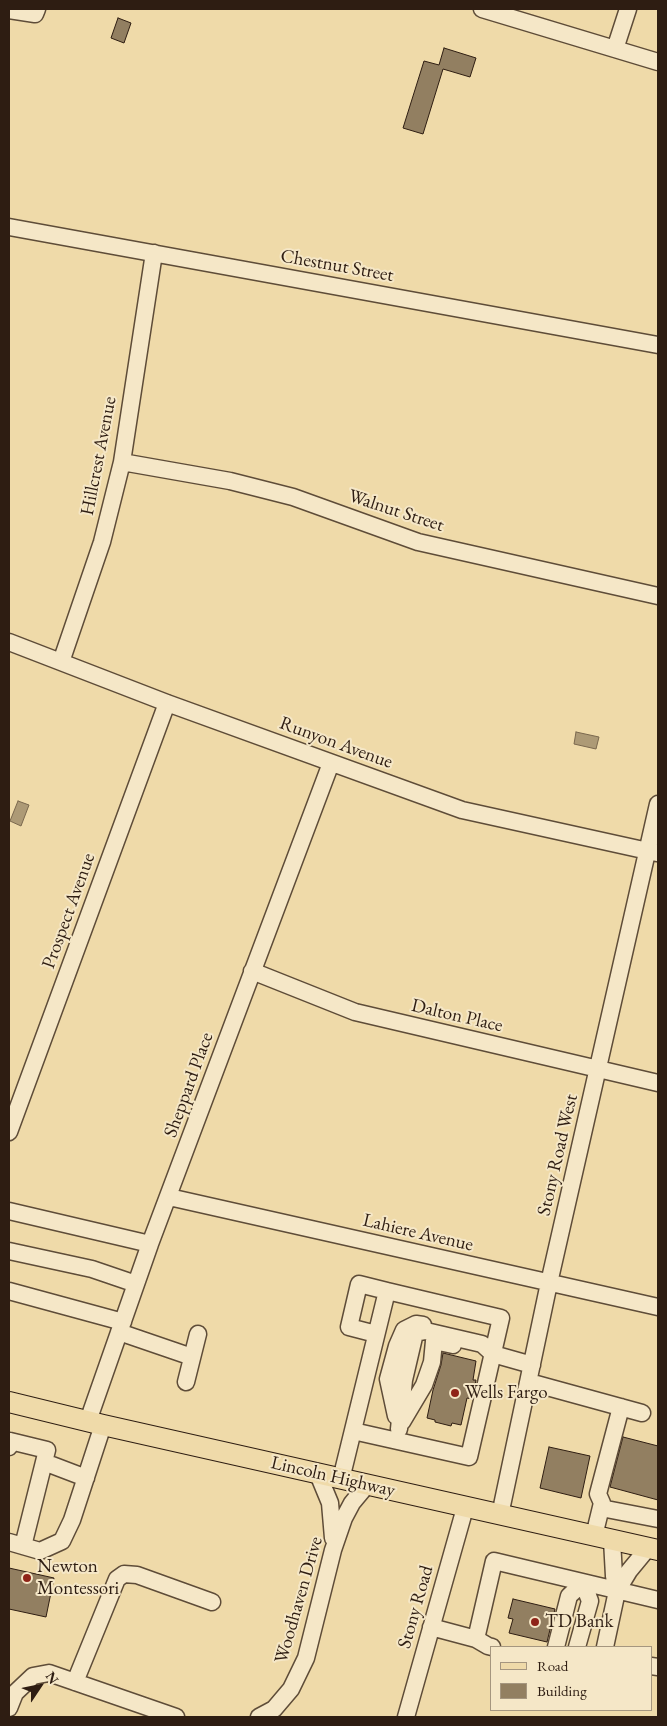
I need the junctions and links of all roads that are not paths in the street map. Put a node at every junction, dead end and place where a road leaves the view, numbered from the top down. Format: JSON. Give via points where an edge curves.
{"nodes":[{"id":1,"x":482,"y":9,"type":"edge"},
{"id":2,"x":628,"y":9,"type":"edge"},
{"id":3,"x":9,"y":10,"type":"edge"},
{"id":4,"x":36,"y":12,"type":"edge"},
{"id":5,"x":615,"y":49,"type":"junction"},
{"id":6,"x":658,"y":62,"type":"edge"},
{"id":7,"x":9,"y":227,"type":"edge"},
{"id":8,"x":154,"y":253,"type":"junction"},
{"id":9,"x":658,"y":344,"type":"edge"},
{"id":10,"x":122,"y":462,"type":"junction"},
{"id":11,"x":658,"y":596,"type":"edge"},
{"id":12,"x":9,"y":642,"type":"edge"},
{"id":13,"x":61,"y":662,"type":"junction"},
{"id":14,"x":168,"y":703,"type":"junction"},
{"id":15,"x":331,"y":763,"type":"junction"},
{"id":16,"x":658,"y":804,"type":"edge"},
{"id":17,"x":653,"y":852,"type":"edge"},
{"id":18,"x":252,"y":972,"type":"junction"},
{"id":19,"x":598,"y":1069,"type":"junction"},
{"id":20,"x":658,"y":1082,"type":"edge"},
{"id":21,"x":9,"y":1132,"type":"edge"},
{"id":22,"x":169,"y":1197,"type":"junction"},
{"id":23,"x":9,"y":1211,"type":"edge"},
{"id":24,"x":150,"y":1244,"type":"junction"},
{"id":25,"x":9,"y":1252,"type":"edge"},
{"id":26,"x":549,"y":1283,"type":"junction"},
{"id":27,"x":136,"y":1284,"type":"junction"},
{"id":28,"x":387,"y":1290,"type":"junction"},
{"id":29,"x":9,"y":1291,"type":"edge"},
{"id":30,"x":658,"y":1307,"type":"edge"},
{"id":31,"x":121,"y":1327,"type":"junction"},
{"id":32,"x":198,"y":1334,"type":"dead end"},
{"id":33,"x":376,"y":1334,"type":"junction"},
{"id":34,"x":490,"y":1346,"type":"junction"},
{"id":35,"x":192,"y":1357,"type":"junction"},
{"id":36,"x":532,"y":1365,"type":"junction"},
{"id":37,"x":186,"y":1382,"type":"dead end"},
{"id":38,"x":529,"y":1382,"type":"junction"},
{"id":39,"x":9,"y":1402,"type":"edge"},
{"id":40,"x":620,"y":1407,"type":"junction"},
{"id":41,"x":642,"y":1413,"type":"dead end"},
{"id":42,"x":95,"y":1423,"type":"junction"},
{"id":43,"x":353,"y":1431,"type":"junction"},
{"id":44,"x":398,"y":1435,"type":"junction"},
{"id":45,"x":9,"y":1447,"type":"edge"},
{"id":46,"x":44,"y":1462,"type":"junction"},
{"id":47,"x":318,"y":1474,"type":"junction"},
{"id":48,"x":86,"y":1478,"type":"junction"},
{"id":49,"x":341,"y":1479,"type":"junction"},
{"id":50,"x":366,"y":1485,"type":"junction"},
{"id":51,"x":465,"y":1508,"type":"junction"},
{"id":52,"x":601,"y":1508,"type":"junction"},
{"id":53,"x":500,"y":1515,"type":"junction"},
{"id":54,"x":658,"y":1519,"type":"edge"},
{"id":55,"x":603,"y":1538,"type":"junction"},
{"id":56,"x":16,"y":1544,"type":"edge"},
{"id":57,"x":653,"y":1549,"type":"edge"},
{"id":58,"x":333,"y":1550,"type":"junction"},
{"id":59,"x":583,"y":1583,"type":"junction"},
{"id":60,"x":617,"y":1592,"type":"junction"},
{"id":61,"x":658,"y":1600,"type":"edge"},
{"id":62,"x":212,"y":1602,"type":"dead end"},
{"id":63,"x":431,"y":1627,"type":"junction"},
{"id":64,"x":476,"y":1639,"type":"junction"},
{"id":65,"x":567,"y":1643,"type":"edge"},
{"id":66,"x":490,"y":1646,"type":"edge"},
{"id":67,"x":605,"y":1646,"type":"edge"},
{"id":68,"x":74,"y":1682,"type":"junction"},
{"id":69,"x":9,"y":1708,"type":"edge"},
{"id":70,"x":176,"y":1717,"type":"edge"},
{"id":71,"x":259,"y":1717,"type":"edge"},
{"id":72,"x":406,"y":1717,"type":"edge"}],
"edges":[{"from":1,"to":5,"type":"street"},
{"from":2,"to":5,"type":"street"},
{"from":3,"to":4,"type":"street"},
{"from":5,"to":6,"type":"street"},
{"from":7,"to":8,"type":"street","name":"Chestnut Street"},
{"from":8,"to":9,"type":"street","name":"Chestnut Street"},
{"from":8,"to":10,"type":"street","name":"Hillcrest Avenue"},
{"from":10,"to":11,"type":"street","name":"Walnut Street","via":[[230,481],[293,497],[418,542]]},
{"from":10,"to":13,"type":"street","name":"Hillcrest Avenue","via":[[102,542]]},
{"from":12,"to":13,"type":"street","name":"Runyon Avenue"},
{"from":13,"to":14,"type":"street","name":"Runyon Avenue"},
{"from":14,"to":15,"type":"street","name":"Runyon Avenue"},
{"from":14,"to":21,"type":"street","name":"Prospect Avenue"},
{"from":15,"to":17,"type":"street","name":"Runyon Avenue","via":[[462,810]]},
{"from":15,"to":18,"type":"street","name":"Sheppard Place"},
{"from":16,"to":17,"type":"street","name":"Stony Road West"},
{"from":17,"to":19,"type":"street","name":"Stony Road West"},
{"from":18,"to":19,"type":"street","name":"Dalton Place","via":[[355,1012]]},
{"from":18,"to":22,"type":"street","name":"Sheppard Place"},
{"from":19,"to":20,"type":"street","name":"Dalton Place"},
{"from":19,"to":26,"type":"street","name":"Stony Road West"},
{"from":22,"to":24,"type":"street","name":"Sheppard Place"},
{"from":22,"to":26,"type":"street","name":"Lahiere Avenue"},
{"from":23,"to":24,"type":"street"},
{"from":24,"to":27,"type":"street","name":"Sheppard Place"},
{"from":25,"to":27,"type":"street","via":[[92,1269]]},
{"from":26,"to":30,"type":"street","name":"Lahiere Avenue"},
{"from":26,"to":36,"type":"street","name":"Stony Road West"},
{"from":27,"to":31,"type":"street","name":"Sheppard Place"},
{"from":28,"to":33,"type":"street"},
{"from":28,"to":33,"type":"street","via":[[359,1284],[349,1326]]},
{"from":28,"to":34,"type":"street","via":[[501,1318]]},
{"from":29,"to":31,"type":"street"},
{"from":31,"to":35,"type":"street"},
{"from":31,"to":42,"type":"street","name":"Sheppard Place"},
{"from":32,"to":35,"type":"street"},
{"from":33,"to":43,"type":"street"},
{"from":34,"to":36,"type":"street"},
{"from":34,"to":44,"type":"street","via":[[473,1349],[434,1341],[432,1362],[424,1385]]},
{"from":34,"to":44,"type":"street","via":[[426,1330],[415,1333],[404,1380]]},
{"from":34,"to":44,"type":"street","via":[[469,1457]]},
{"from":34,"to":44,"type":"street","via":[[446,1328],[416,1324],[404,1330],[396,1346],[388,1379]]},
{"from":35,"to":37,"type":"street"},
{"from":36,"to":38,"type":"street","name":"Stony Road West"},
{"from":38,"to":40,"type":"street"},
{"from":38,"to":53,"type":"street","name":"Stony Road West"},
{"from":39,"to":42,"type":"main road","name":"Lincoln Highway"},
{"from":40,"to":41,"type":"street"},
{"from":40,"to":52,"type":"street","via":[[598,1494]]},
{"from":42,"to":47,"type":"main road","name":"Lincoln Highway"},
{"from":42,"to":48,"type":"street","name":"Sheppard Place"},
{"from":43,"to":44,"type":"street"},
{"from":43,"to":49,"type":"street"},
{"from":45,"to":46,"type":"street","via":[[10,1441],[47,1450]]},
{"from":46,"to":48,"type":"street"},
{"from":46,"to":56,"type":"street"},
{"from":47,"to":49,"type":"main road","name":"Lincoln Highway"},
{"from":47,"to":58,"type":"street","via":[[330,1503]]},
{"from":48,"to":56,"type":"street","name":"Sheppard Place","via":[[62,1541],[40,1551]]},
{"from":49,"to":50,"type":"main road","name":"Lincoln Highway"},
{"from":50,"to":51,"type":"main road","name":"Lincoln Highway"},
{"from":50,"to":58,"type":"street","name":"Woodhaven Drive","via":[[344,1518]]},
{"from":51,"to":53,"type":"main road","name":"Lincoln Highway"},
{"from":51,"to":63,"type":"street","name":"Stony Road"},
{"from":52,"to":54,"type":"street"},
{"from":52,"to":55,"type":"street"},
{"from":53,"to":55,"type":"main road","name":"Lincoln Highway"},
{"from":55,"to":57,"type":"main road","name":"Lincoln Highway"},
{"from":55,"to":60,"type":"street"},
{"from":57,"to":60,"type":"street","via":[[629,1571]]},
{"from":58,"to":71,"type":"street","name":"Woodhaven Drive","via":[[306,1658],[291,1689],[274,1708]]},
{"from":59,"to":60,"type":"street"},
{"from":59,"to":64,"type":"street","via":[[494,1561]]},
{"from":59,"to":65,"type":"street","via":[[575,1597]]},
{"from":59,"to":65,"type":"street","via":[[570,1596]]},
{"from":59,"to":65,"type":"street","via":[[590,1601],[579,1645]]},
{"from":60,"to":61,"type":"street"},
{"from":60,"to":67,"type":"street"},
{"from":62,"to":68,"type":"street","via":[[137,1575],[124,1574],[117,1579]]},
{"from":63,"to":64,"type":"street"},
{"from":63,"to":72,"type":"street","name":"Stony Road"},
{"from":64,"to":66,"type":"street"},
{"from":68,"to":69,"type":"street","via":[[49,1673],[33,1676],[16,1693]]},
{"from":68,"to":70,"type":"street"}]}
